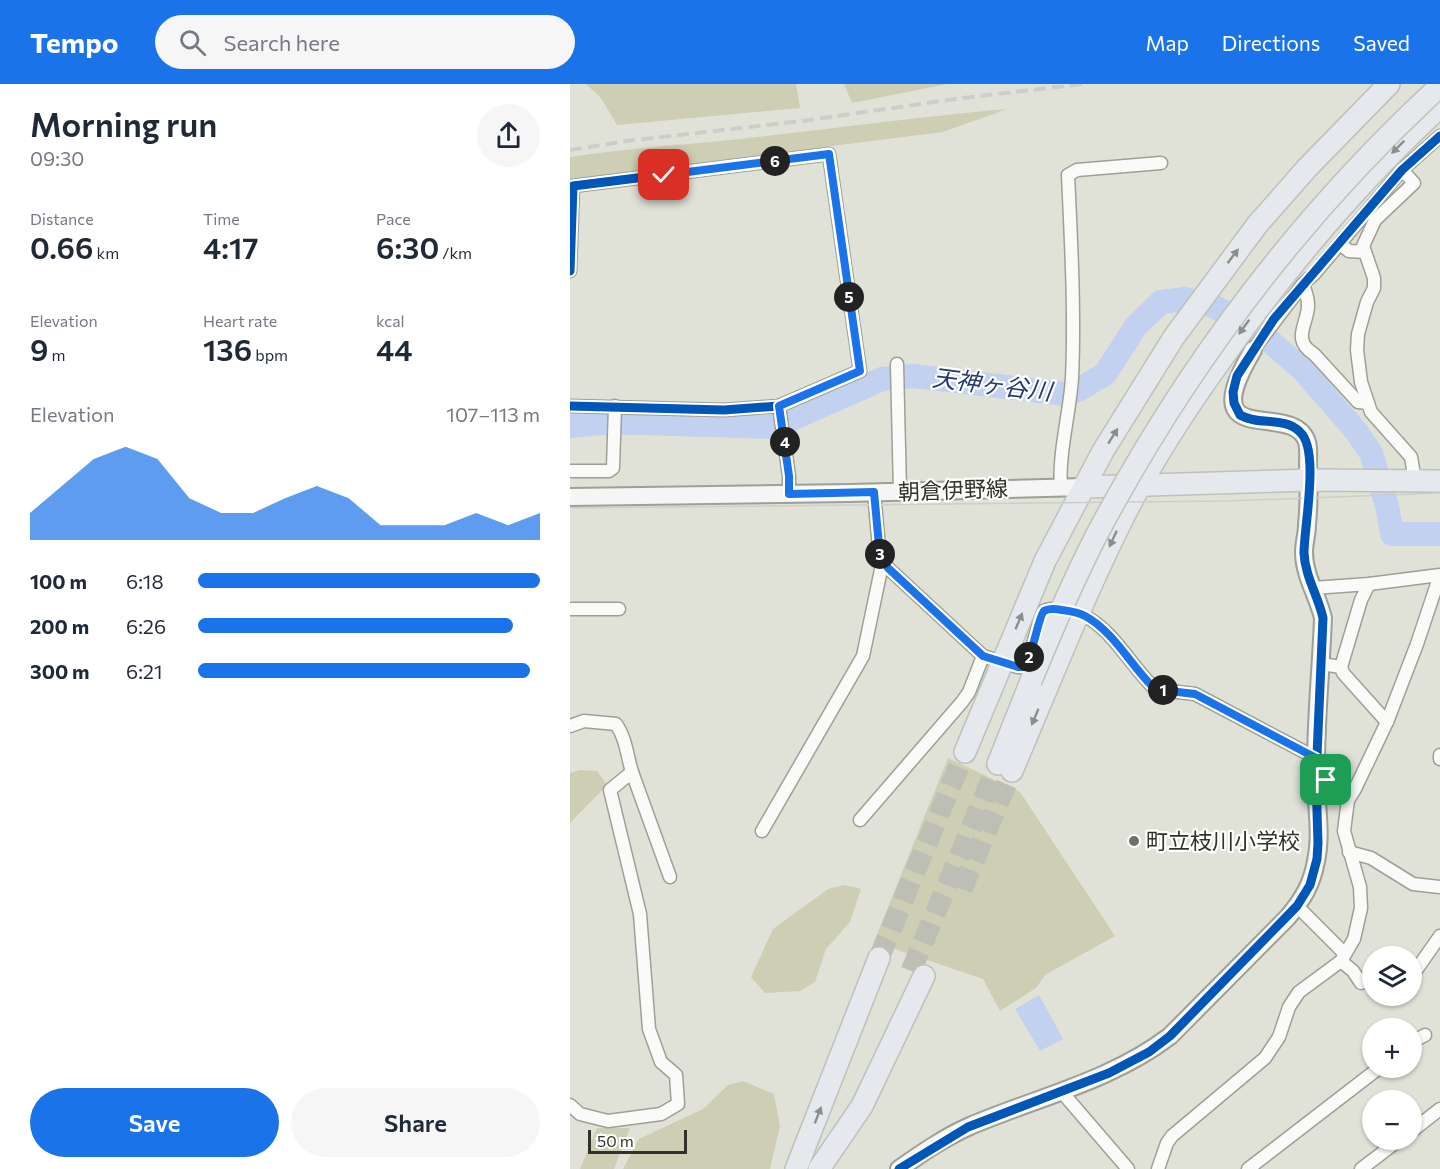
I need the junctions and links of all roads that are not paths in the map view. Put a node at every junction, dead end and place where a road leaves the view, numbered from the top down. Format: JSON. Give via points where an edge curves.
{"nodes":[{"id":1,"x":1389,"y":84,"type":"edge"},
{"id":2,"x":1440,"y":86,"type":"edge"},
{"id":3,"x":1440,"y":107,"type":"edge"},
{"id":4,"x":1440,"y":136,"type":"edge"},
{"id":5,"x":1161,"y":163,"type":"dead end"},
{"id":6,"x":1402,"y":170,"type":"junction"},
{"id":7,"x":1340,"y":244,"type":"junction"},
{"id":8,"x":1365,"y":252,"type":"junction"},
{"id":9,"x":570,"y":271,"type":"edge"},
{"id":10,"x":1303,"y":284,"type":"junction"},
{"id":11,"x":1253,"y":350,"type":"joint"},
{"id":12,"x":898,"y":366,"type":"dead end"},
{"id":13,"x":1368,"y":403,"type":"junction"},
{"id":14,"x":570,"y":406,"type":"edge"},
{"id":15,"x":614,"y":409,"type":"junction"},
{"id":16,"x":779,"y":410,"type":"junction"},
{"id":17,"x":570,"y":471,"type":"edge"},
{"id":18,"x":1310,"y":480,"type":"junction"},
{"id":19,"x":1408,"y":481,"type":"junction"},
{"id":20,"x":1440,"y":481,"type":"edge"},
{"id":21,"x":1084,"y":487,"type":"junction"},
{"id":22,"x":1140,"y":487,"type":"junction"},
{"id":23,"x":1061,"y":488,"type":"junction"},
{"id":24,"x":874,"y":492,"type":"junction"},
{"id":25,"x":900,"y":492,"type":"junction"},
{"id":26,"x":789,"y":494,"type":"junction"},
{"id":27,"x":570,"y":497,"type":"edge"},
{"id":28,"x":883,"y":560,"type":"junction"},
{"id":29,"x":1369,"y":584,"type":"junction"},
{"id":30,"x":1312,"y":588,"type":"junction"},
{"id":31,"x":570,"y":609,"type":"edge"},
{"id":32,"x":619,"y":609,"type":"dead end"},
{"id":33,"x":1079,"y":613,"type":"junction"},
{"id":34,"x":992,"y":659,"type":"junction"},
{"id":35,"x":1321,"y":664,"type":"junction"},
{"id":36,"x":1341,"y":667,"type":"junction"},
{"id":37,"x":1387,"y":722,"type":"junction"},
{"id":38,"x":570,"y":726,"type":"edge"},
{"id":39,"x":965,"y":752,"type":"tunnel mouth"},
{"id":40,"x":1316,"y":758,"type":"junction"},
{"id":41,"x":632,"y":772,"type":"junction"},
{"id":42,"x":1316,"y":777,"type":"junction"},
{"id":43,"x":1348,"y":800,"type":"junction"},
{"id":44,"x":860,"y":820,"type":"dead end"},
{"id":45,"x":762,"y":831,"type":"dead end"},
{"id":46,"x":1349,"y":852,"type":"junction"},
{"id":47,"x":670,"y":877,"type":"dead end"},
{"id":48,"x":1440,"y":887,"type":"edge"},
{"id":49,"x":1297,"y":906,"type":"junction"},
{"id":50,"x":1440,"y":936,"type":"edge"},
{"id":51,"x":1343,"y":957,"type":"junction"},
{"id":52,"x":879,"y":958,"type":"tunnel mouth"},
{"id":53,"x":1422,"y":962,"type":"edge"},
{"id":54,"x":918,"y":974,"type":"tunnel mouth"},
{"id":55,"x":1361,"y":984,"type":"dead end"},
{"id":56,"x":1425,"y":1035,"type":"dead end"},
{"id":57,"x":1422,"y":1037,"type":"edge"},
{"id":58,"x":1366,"y":1078,"type":"edge"},
{"id":59,"x":1062,"y":1091,"type":"junction"},
{"id":60,"x":570,"y":1105,"type":"edge"},
{"id":61,"x":1440,"y":1109,"type":"edge"},
{"id":62,"x":1422,"y":1123,"type":"edge"},
{"id":63,"x":1386,"y":1150,"type":"edge"},
{"id":64,"x":796,"y":1169,"type":"edge"},
{"id":65,"x":817,"y":1169,"type":"edge"},
{"id":66,"x":899,"y":1169,"type":"edge"},
{"id":67,"x":1128,"y":1169,"type":"edge"},
{"id":68,"x":1158,"y":1169,"type":"edge"},
{"id":69,"x":1248,"y":1169,"type":"edge"},
{"id":70,"x":1361,"y":1169,"type":"edge"}],
"edges":[{"from":21,"to":1,"type":"highway","one_way":true,"via":[[1174,337],[1257,225]]},
{"from":33,"to":2,"type":"highway","one_way":true,"bridge":true,"via":[[1005,767],[1031,681],[1069,591],[1096,536],[1179,393],[1276,259],[1399,124]]},
{"from":3,"to":22,"type":"highway","one_way":true,"via":[[1354,192],[1267,295],[1184,413]]},
{"from":4,"to":6,"type":"street"},
{"from":5,"to":23,"type":"street","via":[[1077,170],[1068,175],[1072,376]]},
{"from":6,"to":7,"type":"street"},
{"from":6,"to":8,"type":"street","via":[[1414,183],[1375,220],[1363,246]]},
{"from":7,"to":8,"type":"street","via":[[1349,251]]},
{"from":7,"to":10,"type":"street"},
{"from":8,"to":13,"type":"street","via":[[1374,288],[1361,317],[1357,350]]},
{"from":9,"to":16,"type":"street","via":[[573,186],[829,154],[860,371]]},
{"from":10,"to":11,"type":"street"},
{"from":10,"to":13,"type":"street","via":[[1308,304],[1301,335],[1308,350],[1358,402]]},
{"from":11,"to":18,"type":"street","via":[[1237,376],[1233,392],[1236,409],[1248,420],[1282,423],[1302,433],[1307,441]]},
{"from":12,"to":25,"type":"street"},
{"from":13,"to":19,"type":"street","via":[[1371,412],[1411,457]]},
{"from":14,"to":15,"type":"street"},
{"from":15,"to":16,"type":"street"},
{"from":15,"to":17,"type":"street","via":[[613,468]]},
{"from":16,"to":26,"type":"street"},
{"from":18,"to":19,"type":"highway"},
{"from":18,"to":22,"type":"highway"},
{"from":18,"to":30,"type":"street","via":[[1304,551]]},
{"from":19,"to":20,"type":"highway"},
{"from":21,"to":22,"type":"highway"},
{"from":21,"to":23,"type":"street","name":"朝倉伊野線"},
{"from":34,"to":21,"type":"highway","one_way":true},
{"from":22,"to":33,"type":"highway","one_way":true},
{"from":23,"to":25,"type":"street","name":"朝倉伊野線"},
{"from":24,"to":25,"type":"street","name":"朝倉伊野線"},
{"from":24,"to":26,"type":"street","name":"朝倉伊野線"},
{"from":24,"to":28,"type":"street"},
{"from":26,"to":27,"type":"street","name":"朝倉伊野線"},
{"from":28,"to":34,"type":"street"},
{"from":28,"to":45,"type":"street","via":[[863,656]]},
{"from":29,"to":30,"type":"street"},
{"from":29,"to":36,"type":"street"},
{"from":29,"to":37,"type":"street","via":[[1440,576]]},
{"from":30,"to":35,"type":"street","via":[[1323,618]]},
{"from":31,"to":32,"type":"street"},
{"from":33,"to":34,"type":"street","via":[[1047,609],[1040,618],[1037,636],[1023,667]]},
{"from":33,"to":40,"type":"street","via":[[1097,625],[1152,686],[1195,694]]},
{"from":34,"to":39,"type":"highway"},
{"from":34,"to":44,"type":"street","via":[[962,702]]},
{"from":35,"to":36,"type":"street"},
{"from":35,"to":40,"type":"street"},
{"from":36,"to":37,"type":"street"},
{"from":37,"to":43,"type":"street"},
{"from":38,"to":41,"type":"street","via":[[584,721],[616,724]]},
{"from":40,"to":42,"type":"street"},
{"from":41,"to":47,"type":"street"},
{"from":41,"to":60,"type":"street","via":[[610,790],[639,914],[649,1029],[661,1062],[676,1076],[678,1104],[661,1114],[608,1121],[580,1114]]},
{"from":42,"to":43,"type":"street"},
{"from":42,"to":49,"type":"street","via":[[1317,859],[1310,885]]},
{"from":43,"to":46,"type":"street","via":[[1344,831]]},
{"from":46,"to":48,"type":"street","via":[[1371,858],[1413,884]]},
{"from":46,"to":51,"type":"street","via":[[1360,887],[1361,908],[1354,939]]},
{"from":49,"to":51,"type":"street"},
{"from":49,"to":59,"type":"street","via":[[1170,1036],[1130,1063]]},
{"from":50,"to":53,"type":"street"},
{"from":51,"to":55,"type":"street"},
{"from":51,"to":68,"type":"street","via":[[1299,992],[1265,1058],[1172,1136]]},
{"from":64,"to":52,"type":"highway","one_way":true},
{"from":54,"to":65,"type":"highway","via":[[862,1106]]},
{"from":56,"to":57,"type":"street"},
{"from":58,"to":69,"type":"street"},
{"from":59,"to":66,"type":"street","via":[[968,1127]]},
{"from":59,"to":67,"type":"street"},
{"from":61,"to":62,"type":"street"},
{"from":63,"to":70,"type":"street"}]}
